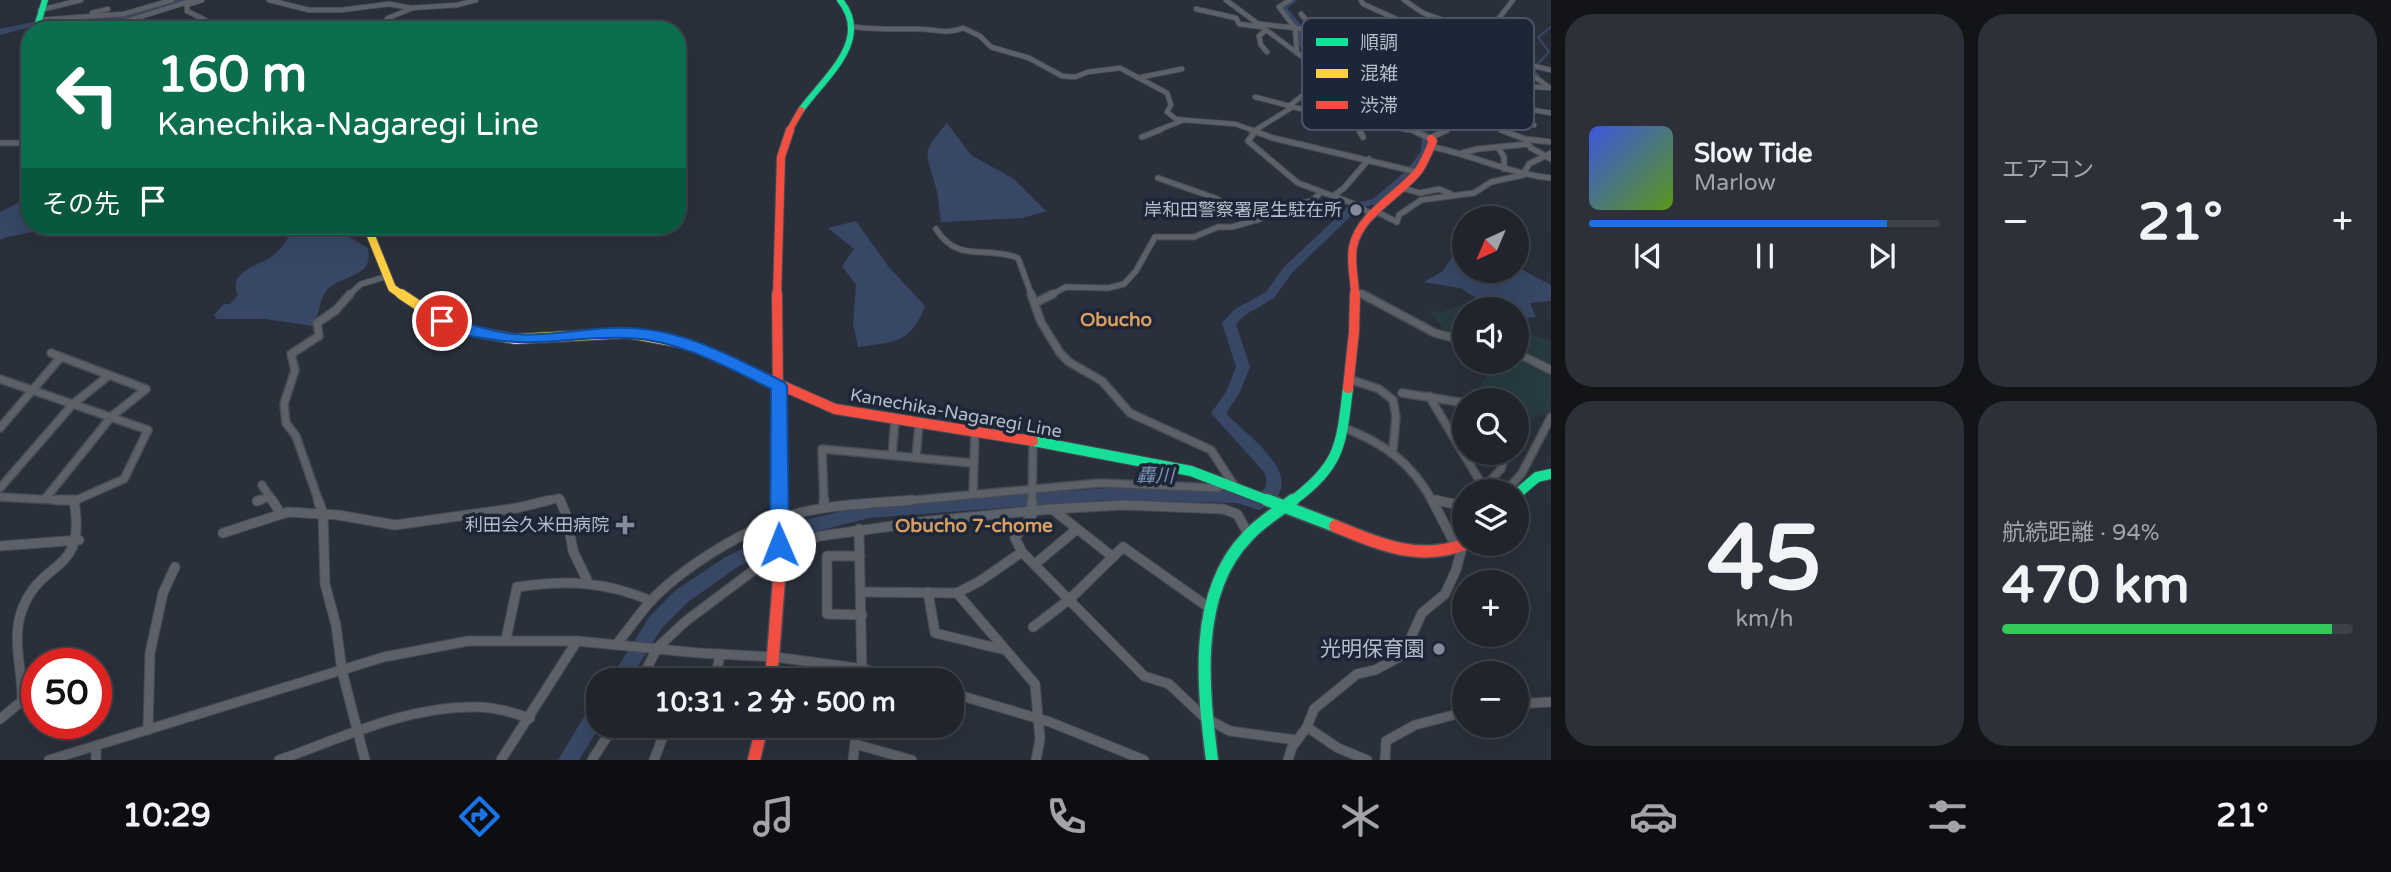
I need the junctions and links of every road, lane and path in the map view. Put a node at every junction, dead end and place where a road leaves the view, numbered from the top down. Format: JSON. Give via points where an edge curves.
{"nodes":[{"id":1,"x":45,"y":0,"type":"edge"},
{"id":2,"x":81,"y":0,"type":"edge"},
{"id":3,"x":172,"y":0,"type":"edge"},
{"id":4,"x":194,"y":0,"type":"edge"},
{"id":5,"x":202,"y":0,"type":"edge"},
{"id":6,"x":269,"y":0,"type":"edge"},
{"id":7,"x":476,"y":0,"type":"edge"},
{"id":8,"x":840,"y":0,"type":"edge"},
{"id":9,"x":1226,"y":0,"type":"edge"},
{"id":10,"x":1290,"y":0,"type":"edge"},
{"id":11,"x":1361,"y":0,"type":"edge"},
{"id":12,"x":1404,"y":0,"type":"edge"},
{"id":13,"x":1513,"y":0,"type":"edge"},
{"id":14,"x":67,"y":1,"type":"edge"},
{"id":15,"x":414,"y":8,"type":"junction"},
{"id":16,"x":108,"y":9,"type":"dead end"},
{"id":17,"x":1196,"y":9,"type":"dead end"},
{"id":18,"x":1301,"y":14,"type":"dead end"},
{"id":19,"x":89,"y":16,"type":"junction"},
{"id":20,"x":1304,"y":18,"type":"edge"},
{"id":21,"x":1394,"y":18,"type":"edge"},
{"id":22,"x":1437,"y":18,"type":"edge"},
{"id":23,"x":1499,"y":18,"type":"edge"},
{"id":24,"x":205,"y":20,"type":"dead end"},
{"id":25,"x":38,"y":21,"type":"edge"},
{"id":26,"x":40,"y":21,"type":"edge"},
{"id":27,"x":52,"y":21,"type":"edge"},
{"id":28,"x":127,"y":21,"type":"edge"},
{"id":29,"x":383,"y":21,"type":"edge"},
{"id":30,"x":855,"y":27,"type":"junction"},
{"id":31,"x":1263,"y":27,"type":"junction"},
{"id":32,"x":1295,"y":28,"type":"junction"},
{"id":33,"x":1302,"y":29,"type":"edge"},
{"id":34,"x":1267,"y":52,"type":"dead end"},
{"id":35,"x":1297,"y":52,"type":"junction"},
{"id":36,"x":1302,"y":56,"type":"edge"},
{"id":37,"x":1182,"y":69,"type":"dead end"},
{"id":38,"x":1535,"y":77,"type":"dead end"},
{"id":39,"x":1141,"y":78,"type":"junction"},
{"id":40,"x":1551,"y":88,"type":"edge"},
{"id":41,"x":1255,"y":97,"type":"dead end"},
{"id":42,"x":1302,"y":97,"type":"edge"},
{"id":43,"x":1290,"y":108,"type":"junction"},
{"id":44,"x":1302,"y":111,"type":"edge"},
{"id":45,"x":1185,"y":120,"type":"junction"},
{"id":46,"x":1359,"y":130,"type":"edge"},
{"id":47,"x":1406,"y":130,"type":"edge"},
{"id":48,"x":1445,"y":130,"type":"edge"},
{"id":49,"x":1502,"y":130,"type":"edge"},
{"id":50,"x":1413,"y":131,"type":"joint"},
{"id":51,"x":1254,"y":132,"type":"junction"},
{"id":52,"x":1142,"y":137,"type":"dead end"},
{"id":53,"x":1363,"y":137,"type":"dead end"},
{"id":54,"x":1430,"y":141,"type":"junction"},
{"id":55,"x":1527,"y":141,"type":"junction"},
{"id":56,"x":1551,"y":142,"type":"edge"},
{"id":57,"x":0,"y":143,"type":"edge"},
{"id":58,"x":21,"y":143,"type":"edge"},
{"id":59,"x":1499,"y":149,"type":"junction"},
{"id":60,"x":1462,"y":153,"type":"junction"},
{"id":61,"x":1551,"y":153,"type":"edge"},
{"id":62,"x":1543,"y":155,"type":"junction"},
{"id":63,"x":1369,"y":159,"type":"junction"},
{"id":64,"x":1551,"y":159,"type":"edge"},
{"id":65,"x":1504,"y":169,"type":"junction"},
{"id":66,"x":1417,"y":172,"type":"junction"},
{"id":67,"x":1523,"y":175,"type":"junction"},
{"id":68,"x":1158,"y":178,"type":"dead end"},
{"id":69,"x":1551,"y":178,"type":"edge"},
{"id":70,"x":1402,"y":188,"type":"junction"},
{"id":71,"x":1321,"y":192,"type":"junction"},
{"id":72,"x":1455,"y":195,"type":"junction"},
{"id":73,"x":1333,"y":196,"type":"junction"},
{"id":74,"x":1376,"y":214,"type":"junction"},
{"id":75,"x":1257,"y":220,"type":"junction"},
{"id":76,"x":936,"y":229,"type":"dead end"},
{"id":77,"x":370,"y":235,"type":"edge"},
{"id":78,"x":385,"y":277,"type":"junction"},
{"id":79,"x":1355,"y":290,"type":"junction"},
{"id":80,"x":1035,"y":303,"type":"junction"},
{"id":81,"x":1452,"y":338,"type":"edge"},
{"id":82,"x":51,"y":353,"type":"dead end"},
{"id":83,"x":60,"y":358,"type":"junction"},
{"id":84,"x":1529,"y":359,"type":"edge"},
{"id":85,"x":1551,"y":370,"type":"edge"},
{"id":86,"x":107,"y":377,"type":"junction"},
{"id":87,"x":0,"y":379,"type":"edge"},
{"id":88,"x":1349,"y":379,"type":"junction"},
{"id":89,"x":779,"y":386,"type":"junction"},
{"id":90,"x":32,"y":390,"type":"junction"},
{"id":91,"x":1402,"y":393,"type":"dead end"},
{"id":92,"x":1429,"y":396,"type":"junction"},
{"id":93,"x":1452,"y":400,"type":"edge"},
{"id":94,"x":73,"y":404,"type":"junction"},
{"id":95,"x":1551,"y":416,"type":"edge"},
{"id":96,"x":111,"y":417,"type":"junction"},
{"id":97,"x":895,"y":420,"type":"junction"},
{"id":98,"x":919,"y":423,"type":"junction"},
{"id":99,"x":1342,"y":427,"type":"junction"},
{"id":100,"x":0,"y":428,"type":"edge"},
{"id":101,"x":975,"y":430,"type":"junction"},
{"id":102,"x":1033,"y":441,"type":"junction"},
{"id":103,"x":1393,"y":449,"type":"junction"},
{"id":104,"x":892,"y":455,"type":"junction"},
{"id":105,"x":916,"y":458,"type":"junction"},
{"id":106,"x":972,"y":463,"type":"junction"},
{"id":107,"x":1502,"y":465,"type":"edge"},
{"id":108,"x":1551,"y":474,"type":"edge"},
{"id":109,"x":1476,"y":479,"type":"edge"},
{"id":110,"x":1491,"y":479,"type":"edge"},
{"id":111,"x":1517,"y":479,"type":"edge"},
{"id":112,"x":1529,"y":484,"type":"edge"},
{"id":113,"x":262,"y":485,"type":"dead end"},
{"id":114,"x":1233,"y":486,"type":"junction"},
{"id":115,"x":0,"y":488,"type":"edge"},
{"id":116,"x":1033,"y":488,"type":"junction"},
{"id":117,"x":973,"y":494,"type":"junction"},
{"id":118,"x":0,"y":497,"type":"edge"},
{"id":119,"x":270,"y":497,"type":"junction"},
{"id":120,"x":45,"y":499,"type":"junction"},
{"id":121,"x":1431,"y":499,"type":"junction"},
{"id":122,"x":257,"y":501,"type":"dead end"},
{"id":123,"x":74,"y":502,"type":"junction"},
{"id":124,"x":1278,"y":504,"type":"junction"},
{"id":125,"x":1452,"y":504,"type":"edge"},
{"id":126,"x":824,"y":508,"type":"junction"},
{"id":127,"x":1052,"y":509,"type":"junction"},
{"id":128,"x":1032,"y":510,"type":"junction"},
{"id":129,"x":281,"y":514,"type":"junction"},
{"id":130,"x":323,"y":514,"type":"junction"},
{"id":131,"x":779,"y":521,"type":"junction"},
{"id":132,"x":859,"y":529,"type":"junction"},
{"id":133,"x":1077,"y":529,"type":"junction"},
{"id":134,"x":1452,"y":529,"type":"edge"},
{"id":135,"x":223,"y":533,"type":"dead end"},
{"id":136,"x":1248,"y":535,"type":"junction"},
{"id":137,"x":79,"y":540,"type":"junction"},
{"id":138,"x":0,"y":546,"type":"edge"},
{"id":139,"x":1452,"y":546,"type":"edge"},
{"id":140,"x":1022,"y":552,"type":"junction"},
{"id":141,"x":860,"y":556,"type":"junction"},
{"id":142,"x":1459,"y":556,"type":"edge"},
{"id":143,"x":1113,"y":557,"type":"junction"},
{"id":144,"x":1035,"y":564,"type":"junction"},
{"id":145,"x":175,"y":567,"type":"dead end"},
{"id":146,"x":587,"y":580,"type":"junction"},
{"id":147,"x":861,"y":592,"type":"junction"},
{"id":148,"x":928,"y":592,"type":"junction"},
{"id":149,"x":957,"y":593,"type":"junction"},
{"id":150,"x":1070,"y":599,"type":"junction"},
{"id":151,"x":652,"y":601,"type":"junction"},
{"id":152,"x":1212,"y":609,"type":"junction"},
{"id":153,"x":862,"y":615,"type":"junction"},
{"id":154,"x":1033,"y":627,"type":"dead end"},
{"id":155,"x":506,"y":639,"type":"junction"},
{"id":156,"x":577,"y":641,"type":"junction"},
{"id":157,"x":616,"y":645,"type":"junction"},
{"id":158,"x":656,"y":647,"type":"junction"},
{"id":159,"x":1006,"y":651,"type":"junction"},
{"id":160,"x":720,"y":654,"type":"junction"},
{"id":161,"x":775,"y":657,"type":"junction"},
{"id":162,"x":646,"y":668,"type":"edge"},
{"id":163,"x":717,"y":668,"type":"edge"},
{"id":164,"x":773,"y":668,"type":"edge"},
{"id":165,"x":856,"y":668,"type":"edge"},
{"id":166,"x":863,"y":668,"type":"edge"},
{"id":167,"x":342,"y":671,"type":"junction"},
{"id":168,"x":964,"y":696,"type":"edge"},
{"id":169,"x":1551,"y":702,"type":"edge"},
{"id":170,"x":1529,"y":703,"type":"edge"},
{"id":171,"x":1037,"y":715,"type":"junction"},
{"id":172,"x":1452,"y":715,"type":"edge"},
{"id":173,"x":530,"y":718,"type":"junction"},
{"id":174,"x":1205,"y":718,"type":"junction"},
{"id":175,"x":0,"y":719,"type":"edge"},
{"id":176,"x":1307,"y":727,"type":"junction"},
{"id":177,"x":148,"y":730,"type":"junction"},
{"id":178,"x":358,"y":733,"type":"junction"},
{"id":179,"x":606,"y":738,"type":"edge"},
{"id":180,"x":662,"y":738,"type":"edge"},
{"id":181,"x":759,"y":738,"type":"edge"},
{"id":182,"x":856,"y":738,"type":"edge"},
{"id":183,"x":1296,"y":740,"type":"junction"},
{"id":184,"x":855,"y":744,"type":"junction"},
{"id":185,"x":96,"y":746,"type":"junction"},
{"id":186,"x":48,"y":760,"type":"edge"},
{"id":187,"x":96,"y":760,"type":"edge"},
{"id":188,"x":282,"y":760,"type":"edge"},
{"id":189,"x":365,"y":760,"type":"edge"},
{"id":190,"x":500,"y":760,"type":"edge"},
{"id":191,"x":592,"y":760,"type":"edge"},
{"id":192,"x":654,"y":760,"type":"edge"},
{"id":193,"x":754,"y":760,"type":"edge"},
{"id":194,"x":853,"y":760,"type":"edge"},
{"id":195,"x":912,"y":760,"type":"edge"},
{"id":196,"x":1036,"y":760,"type":"edge"},
{"id":197,"x":1144,"y":760,"type":"edge"},
{"id":198,"x":1212,"y":760,"type":"edge"},
{"id":199,"x":1288,"y":760,"type":"edge"},
{"id":200,"x":1367,"y":760,"type":"edge"},
{"id":201,"x":1385,"y":760,"type":"edge"}],
"edges":[{"from":1,"to":25,"type":"street"},
{"from":2,"to":14,"type":"street"},
{"from":3,"to":19,"type":"street","via":[[124,14]]},
{"from":4,"to":28,"type":"street"},
{"from":5,"to":24,"type":"street","via":[[187,5],[187,11]]},
{"from":6,"to":15,"type":"street","via":[[312,10],[388,4]]},
{"from":7,"to":15,"type":"street"},
{"from":8,"to":30,"type":"street"},
{"from":9,"to":31,"type":"street"},
{"from":10,"to":32,"type":"street","via":[[1279,10]]},
{"from":11,"to":21,"type":"street"},
{"from":12,"to":22,"type":"street"},
{"from":13,"to":23,"type":"street"},
{"from":14,"to":26,"type":"street"},
{"from":15,"to":29,"type":"street"},
{"from":16,"to":19,"type":"street"},
{"from":17,"to":31,"type":"street"},
{"from":18,"to":20,"type":"street"},
{"from":19,"to":27,"type":"street"},
{"from":30,"to":39,"type":"street","via":[[951,33],[963,28],[991,47],[1029,58],[1062,76],[1116,67]]},
{"from":30,"to":89,"type":"street","via":[[846,50],[788,133],[781,157]]},
{"from":31,"to":32,"type":"street"},
{"from":31,"to":34,"type":"street","via":[[1259,36]]},
{"from":31,"to":35,"type":"street"},
{"from":32,"to":33,"type":"street"},
{"from":32,"to":35,"type":"street"},
{"from":35,"to":36,"type":"street"},
{"from":37,"to":39,"type":"street"},
{"from":38,"to":40,"type":"street"},
{"from":39,"to":45,"type":"street","via":[[1169,95],[1169,115]]},
{"from":41,"to":43,"type":"street"},
{"from":42,"to":43,"type":"street"},
{"from":43,"to":44,"type":"street"},
{"from":43,"to":51,"type":"street"},
{"from":45,"to":51,"type":"street","via":[[1235,124]]},
{"from":45,"to":52,"type":"street"},
{"from":46,"to":53,"type":"street"},
{"from":47,"to":50,"type":"street"},
{"from":48,"to":54,"type":"street"},
{"from":49,"to":55,"type":"street"},
{"from":50,"to":54,"type":"street"},
{"from":51,"to":63,"type":"street"},
{"from":51,"to":71,"type":"street","via":[[1248,141],[1298,183]]},
{"from":54,"to":60,"type":"street"},
{"from":54,"to":66,"type":"street"},
{"from":55,"to":56,"type":"street"},
{"from":55,"to":59,"type":"street"},
{"from":55,"to":62,"type":"street"},
{"from":57,"to":58,"type":"street"},
{"from":59,"to":60,"type":"street","via":[[1484,147]]},
{"from":59,"to":65,"type":"street"},
{"from":60,"to":65,"type":"street"},
{"from":61,"to":62,"type":"street"},
{"from":62,"to":64,"type":"street"},
{"from":62,"to":67,"type":"street","via":[[1529,163]]},
{"from":63,"to":66,"type":"street"},
{"from":63,"to":73,"type":"street"},
{"from":65,"to":67,"type":"street"},
{"from":66,"to":70,"type":"street"},
{"from":67,"to":69,"type":"street"},
{"from":67,"to":72,"type":"street"},
{"from":68,"to":75,"type":"street","via":[[1215,198]]},
{"from":70,"to":72,"type":"street","via":[[1420,193],[1439,189]]},
{"from":70,"to":74,"type":"street"},
{"from":71,"to":73,"type":"street"},
{"from":71,"to":75,"type":"street","via":[[1312,201],[1269,210]]},
{"from":72,"to":74,"type":"street","via":[[1422,200],[1403,209],[1397,222]]},
{"from":73,"to":74,"type":"street"},
{"from":74,"to":79,"type":"street","via":[[1352,245]]},
{"from":75,"to":80,"type":"street","via":[[1194,237],[1155,237],[1124,284],[1066,287]]},
{"from":76,"to":80,"type":"street","via":[[950,249],[1018,258]]},
{"from":77,"to":78,"type":"street","name":"Kanechika-Nagaregi Line"},
{"from":78,"to":89,"type":"street","name":"Kanechika-Nagaregi Line","via":[[396,292],[460,329],[515,339],[628,333],[672,339]]},
{"from":78,"to":130,"type":"street","via":[[351,290],[317,323],[318,336],[313,342],[291,354],[295,370],[284,404],[286,423],[296,436]]},
{"from":79,"to":81,"type":"street"},
{"from":79,"to":88,"type":"street"},
{"from":80,"to":114,"type":"street","via":[[1052,343],[1069,362],[1102,382],[1130,413],[1211,450]]},
{"from":82,"to":83,"type":"street"},
{"from":83,"to":86,"type":"street"},
{"from":83,"to":90,"type":"street"},
{"from":84,"to":85,"type":"street"},
{"from":86,"to":94,"type":"street"},
{"from":86,"to":96,"type":"street","via":[[146,389]]},
{"from":87,"to":90,"type":"street"},
{"from":88,"to":99,"type":"street"},
{"from":88,"to":103,"type":"street","via":[[1393,396],[1397,405]]},
{"from":89,"to":97,"type":"street","name":"Kanechika-Nagaregi Line","via":[[835,408]]},
{"from":89,"to":131,"type":"street"},
{"from":90,"to":94,"type":"street"},
{"from":90,"to":100,"type":"street"},
{"from":91,"to":92,"type":"street"},
{"from":92,"to":93,"type":"street"},
{"from":92,"to":109,"type":"street"},
{"from":94,"to":96,"type":"street"},
{"from":94,"to":115,"type":"street"},
{"from":95,"to":111,"type":"street"},
{"from":96,"to":120,"type":"street"},
{"from":96,"to":123,"type":"street","via":[[148,430],[124,478]]},
{"from":97,"to":98,"type":"street","name":"Kanechika-Nagaregi Line"},
{"from":97,"to":104,"type":"street"},
{"from":98,"to":101,"type":"street","name":"Kanechika-Nagaregi Line"},
{"from":98,"to":105,"type":"street"},
{"from":99,"to":103,"type":"street"},
{"from":99,"to":124,"type":"street","via":[[1331,463]]},
{"from":101,"to":102,"type":"street","name":"Kanechika-Nagaregi Line"},
{"from":101,"to":106,"type":"street"},
{"from":102,"to":114,"type":"street","name":"Kanechika-Nagaregi Line","via":[[1191,471]]},
{"from":102,"to":116,"type":"street"},
{"from":103,"to":121,"type":"street","via":[[1422,481]]},
{"from":104,"to":105,"type":"street"},
{"from":104,"to":126,"type":"street","via":[[822,449]]},
{"from":105,"to":106,"type":"street"},
{"from":106,"to":117,"type":"street"},
{"from":107,"to":110,"type":"street"},
{"from":108,"to":112,"type":"street"},
{"from":113,"to":119,"type":"street"},
{"from":114,"to":116,"type":"street","via":[[1100,483]]},
{"from":114,"to":124,"type":"street","name":"Kanechika-Nagaregi Line"},
{"from":116,"to":117,"type":"street"},
{"from":116,"to":128,"type":"street"},
{"from":117,"to":126,"type":"street"},
{"from":118,"to":120,"type":"street"},
{"from":119,"to":122,"type":"street"},
{"from":119,"to":129,"type":"street"},
{"from":120,"to":123,"type":"street"},
{"from":121,"to":125,"type":"street"},
{"from":121,"to":134,"type":"street"},
{"from":123,"to":137,"type":"street"},
{"from":124,"to":136,"type":"street"},
{"from":124,"to":139,"type":"street","name":"Kanechika-Nagaregi Line","via":[[1394,549],[1415,554]]},
{"from":126,"to":131,"type":"street"},
{"from":127,"to":128,"type":"street"},
{"from":127,"to":133,"type":"street"},
{"from":127,"to":136,"type":"street","via":[[1123,505],[1223,509],[1237,514]]},
{"from":128,"to":132,"type":"street"},
{"from":128,"to":140,"type":"street","via":[[1015,538]]},
{"from":129,"to":130,"type":"street"},
{"from":129,"to":135,"type":"street"},
{"from":130,"to":146,"type":"street","via":[[394,525],[559,498],[567,508],[573,552]]},
{"from":130,"to":167,"type":"street","via":[[326,584]]},
{"from":131,"to":151,"type":"street","via":[[723,547]]},
{"from":131,"to":161,"type":"street","bridge":true},
{"from":132,"to":141,"type":"street"},
{"from":132,"to":158,"type":"street","via":[[820,536],[766,561]]},
{"from":133,"to":143,"type":"street"},
{"from":133,"to":144,"type":"street"},
{"from":136,"to":152,"type":"street","via":[[1224,569]]},
{"from":137,"to":138,"type":"street"},
{"from":137,"to":175,"type":"street","via":[[76,549],[27,599],[20,614],[22,701]]},
{"from":140,"to":144,"type":"street"},
{"from":140,"to":149,"type":"street"},
{"from":141,"to":147,"type":"street"},
{"from":141,"to":153,"type":"street","via":[[827,556],[827,614]]},
{"from":142,"to":176,"type":"street","via":[[1445,594],[1422,614],[1403,655],[1357,674],[1314,709]]},
{"from":143,"to":150,"type":"street"},
{"from":143,"to":152,"type":"street","via":[[1123,547]]},
{"from":144,"to":150,"type":"street"},
{"from":145,"to":177,"type":"street","via":[[163,593],[150,653]]},
{"from":146,"to":151,"type":"street"},
{"from":146,"to":155,"type":"street","via":[[517,587]]},
{"from":147,"to":148,"type":"street"},
{"from":147,"to":153,"type":"street"},
{"from":148,"to":149,"type":"street"},
{"from":148,"to":159,"type":"street","via":[[935,632]]},
{"from":149,"to":159,"type":"street"},
{"from":150,"to":154,"type":"street"},
{"from":150,"to":174,"type":"street","via":[[1135,670],[1169,684]]},
{"from":151,"to":157,"type":"street"},
{"from":152,"to":174,"type":"street"},
{"from":153,"to":166,"type":"street"},
{"from":155,"to":156,"type":"street"},
{"from":155,"to":167,"type":"street","via":[[429,647]]},
{"from":156,"to":157,"type":"street"},
{"from":156,"to":173,"type":"street"},
{"from":157,"to":158,"type":"street"},
{"from":158,"to":160,"type":"street"},
{"from":158,"to":162,"type":"street"},
{"from":159,"to":171,"type":"street","via":[[1035,684]]},
{"from":160,"to":161,"type":"street"},
{"from":160,"to":163,"type":"street"},
{"from":161,"to":164,"type":"street"},
{"from":161,"to":165,"type":"street"},
{"from":167,"to":177,"type":"street"},
{"from":167,"to":178,"type":"street"},
{"from":168,"to":171,"type":"street"},
{"from":169,"to":170,"type":"street"},
{"from":171,"to":196,"type":"street","via":[[1040,739]]},
{"from":171,"to":197,"type":"street"},
{"from":172,"to":201,"type":"street","via":[[1415,725],[1386,741]]},
{"from":173,"to":178,"type":"street","via":[[475,707],[399,719]]},
{"from":173,"to":190,"type":"street"},
{"from":174,"to":183,"type":"street","via":[[1241,734]]},
{"from":174,"to":198,"type":"street"},
{"from":176,"to":183,"type":"street"},
{"from":176,"to":200,"type":"street"},
{"from":177,"to":185,"type":"street"},
{"from":178,"to":188,"type":"street"},
{"from":178,"to":189,"type":"street"},
{"from":179,"to":191,"type":"street"},
{"from":180,"to":192,"type":"street"},
{"from":181,"to":193,"type":"street"},
{"from":182,"to":184,"type":"street"},
{"from":183,"to":199,"type":"street"},
{"from":184,"to":194,"type":"street"},
{"from":184,"to":195,"type":"street"},
{"from":185,"to":186,"type":"street"},
{"from":185,"to":187,"type":"street"}]}
